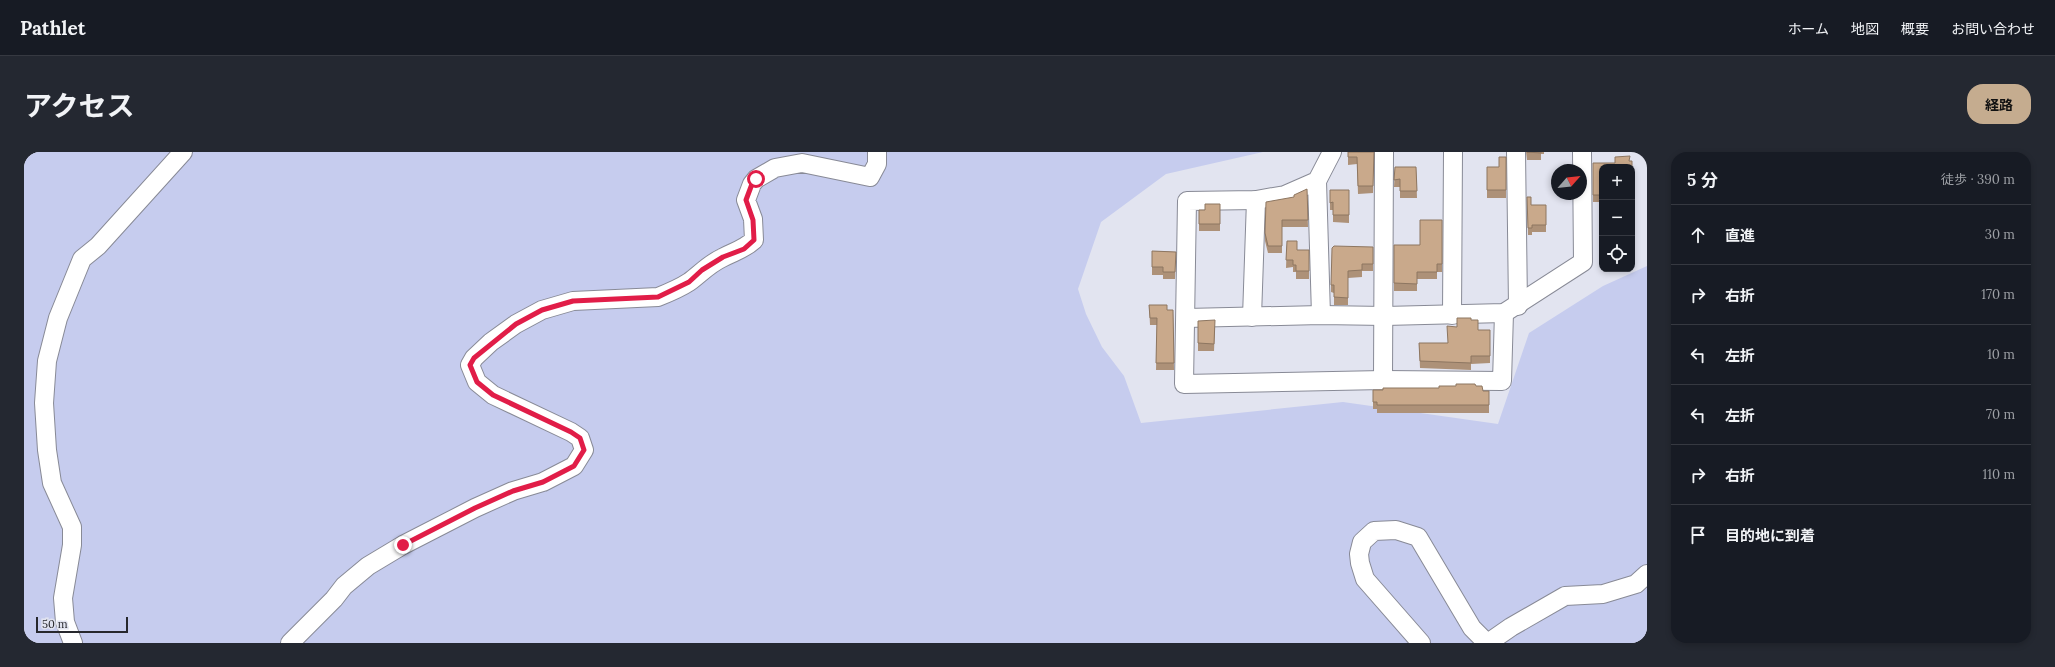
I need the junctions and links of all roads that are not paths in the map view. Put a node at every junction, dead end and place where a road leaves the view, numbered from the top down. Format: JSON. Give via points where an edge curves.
{"nodes":[{"id":1,"x":183,"y":152,"type":"edge"},
{"id":2,"x":877,"y":152,"type":"edge"},
{"id":3,"x":1332,"y":152,"type":"edge"},
{"id":4,"x":1384,"y":152,"type":"edge"},
{"id":5,"x":1453,"y":152,"type":"edge"},
{"id":6,"x":1516,"y":152,"type":"edge"},
{"id":7,"x":1582,"y":152,"type":"edge"},
{"id":8,"x":1317,"y":182,"type":"junction"},
{"id":9,"x":1256,"y":200,"type":"junction"},
{"id":10,"x":1511,"y":310,"type":"junction"},
{"id":11,"x":1321,"y":314,"type":"junction"},
{"id":12,"x":1452,"y":314,"type":"junction"},
{"id":13,"x":1385,"y":316,"type":"junction"},
{"id":14,"x":1252,"y":317,"type":"junction"},
{"id":15,"x":1186,"y":318,"type":"junction"},
{"id":16,"x":1384,"y":380,"type":"junction"},
{"id":17,"x":1647,"y":574,"type":"edge"},
{"id":18,"x":73,"y":643,"type":"edge"},
{"id":19,"x":290,"y":643,"type":"edge"},
{"id":20,"x":1422,"y":643,"type":"edge"},
{"id":21,"x":1487,"y":643,"type":"edge"}],
"edges":[{"from":1,"to":18,"type":"street","via":[[98,246],[82,259],[58,318],[47,361],[44,403],[48,459],[52,483],[72,527],[72,546],[63,598],[65,622]]},
{"from":2,"to":19,"type":"street","via":[[877,164],[870,177],[802,163],[775,168],[756,179],[746,200],[753,220],[754,240],[744,249],[723,257],[689,282],[666,294],[658,297],[573,301],[542,310],[491,342],[470,365],[477,382],[493,395],[580,438],[584,450],[578,462],[543,482],[513,491],[475,508],[368,566],[344,586]]},
{"from":3,"to":8,"type":"street"},
{"from":4,"to":13,"type":"street"},
{"from":5,"to":12,"type":"street"},
{"from":6,"to":10,"type":"street"},
{"from":7,"to":10,"type":"street","via":[[1583,262]]},
{"from":8,"to":9,"type":"street","via":[[1285,195]]},
{"from":8,"to":11,"type":"street"},
{"from":9,"to":14,"type":"street"},
{"from":9,"to":15,"type":"street","via":[[1187,201]]},
{"from":10,"to":12,"type":"street"},
{"from":10,"to":16,"type":"street","via":[[1502,381]]},
{"from":11,"to":13,"type":"street"},
{"from":11,"to":14,"type":"street"},
{"from":12,"to":13,"type":"street"},
{"from":13,"to":16,"type":"street"},
{"from":14,"to":15,"type":"street"},
{"from":15,"to":16,"type":"street","via":[[1184,384]]},
{"from":17,"to":21,"type":"street","via":[[1636,584],[1603,594],[1565,596]]},
{"from":20,"to":21,"type":"street","via":[[1365,579],[1359,554],[1362,542],[1374,531],[1396,530],[1418,537],[1472,628]]}]}
